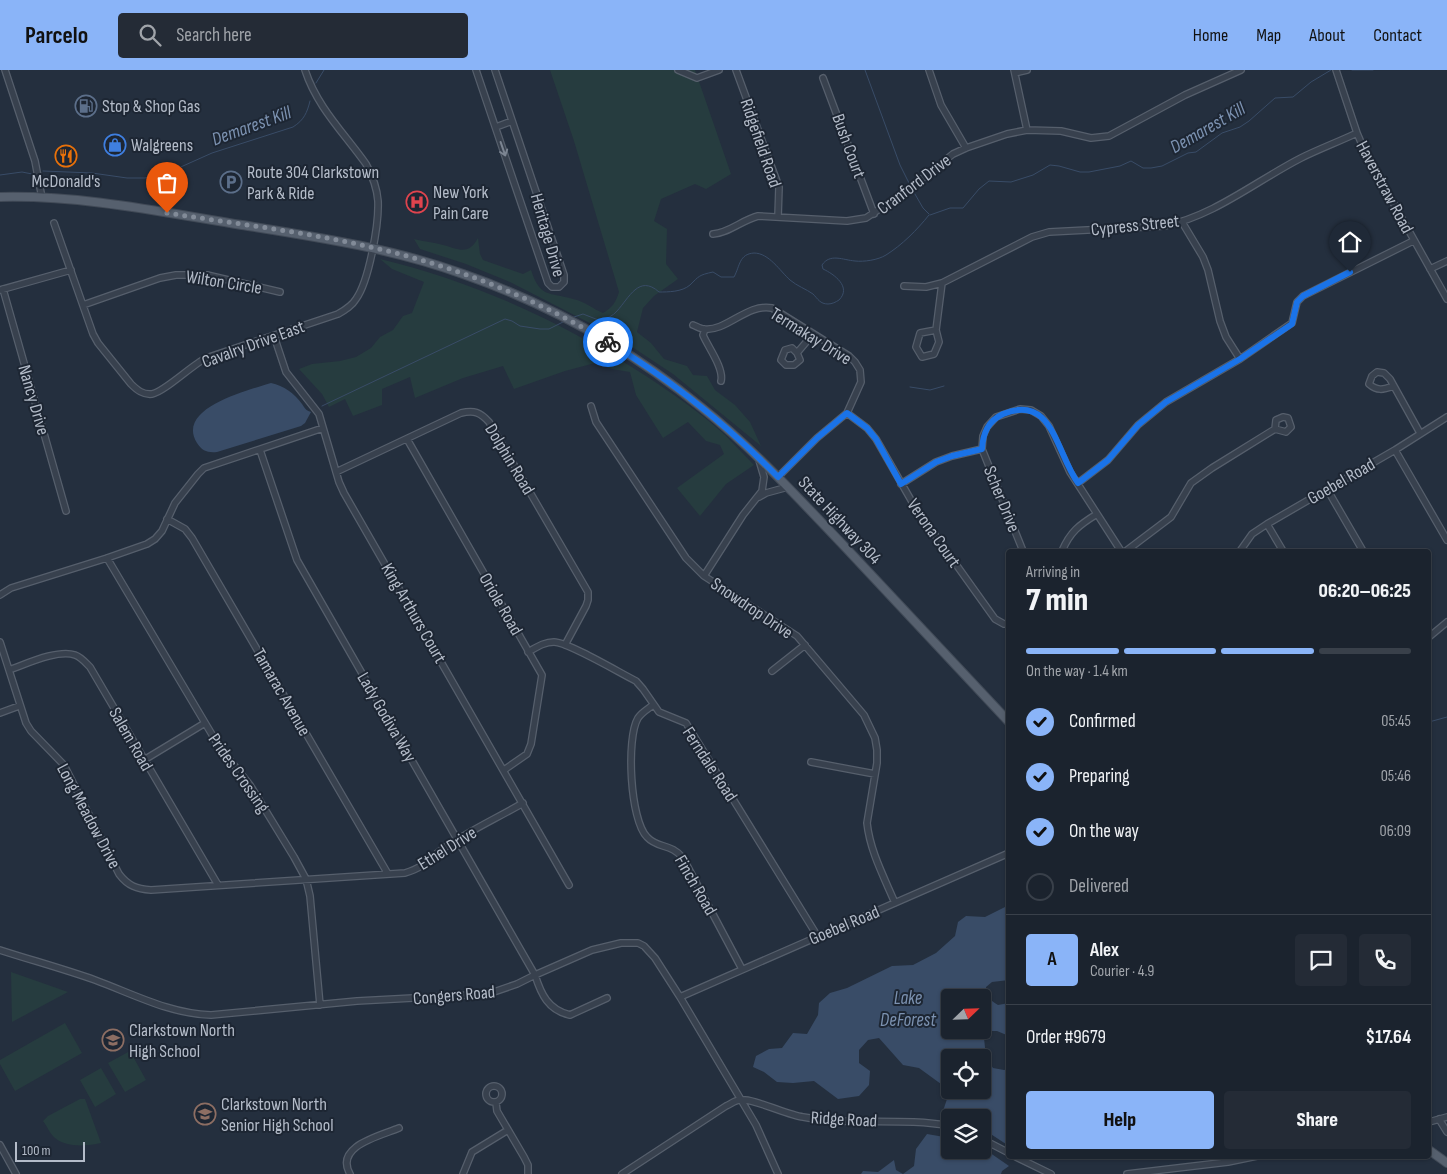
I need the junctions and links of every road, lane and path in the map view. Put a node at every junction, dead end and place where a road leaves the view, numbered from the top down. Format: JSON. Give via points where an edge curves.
{"nodes":[{"id":1,"x":5,"y":70,"type":"edge"},
{"id":2,"x":305,"y":70,"type":"edge"},
{"id":3,"x":476,"y":70,"type":"edge"},
{"id":4,"x":495,"y":70,"type":"edge"},
{"id":5,"x":678,"y":70,"type":"edge"},
{"id":6,"x":719,"y":70,"type":"edge"},
{"id":7,"x":736,"y":70,"type":"edge"},
{"id":8,"x":928,"y":70,"type":"edge"},
{"id":9,"x":1027,"y":70,"type":"edge"},
{"id":10,"x":1241,"y":70,"type":"edge"},
{"id":11,"x":1336,"y":70,"type":"edge"},
{"id":12,"x":1015,"y":71,"type":"edge"},
{"id":13,"x":823,"y":78,"type":"dead end"},
{"id":14,"x":512,"y":122,"type":"junction"},
{"id":15,"x":496,"y":128,"type":"junction"},
{"id":16,"x":1027,"y":130,"type":"junction"},
{"id":17,"x":1357,"y":133,"type":"junction"},
{"id":18,"x":966,"y":148,"type":"junction"},
{"id":19,"x":0,"y":197,"type":"edge"},
{"id":20,"x":42,"y":198,"type":"junction"},
{"id":21,"x":874,"y":214,"type":"junction"},
{"id":22,"x":778,"y":217,"type":"junction"},
{"id":23,"x":1182,"y":222,"type":"junction"},
{"id":24,"x":54,"y":223,"type":"dead end"},
{"id":25,"x":712,"y":234,"type":"dead end"},
{"id":26,"x":1414,"y":241,"type":"junction"},
{"id":27,"x":372,"y":247,"type":"junction"},
{"id":28,"x":1447,"y":261,"type":"edge"},
{"id":29,"x":1430,"y":269,"type":"junction"},
{"id":30,"x":71,"y":270,"type":"junction"},
{"id":31,"x":942,"y":283,"type":"junction"},
{"id":32,"x":904,"y":286,"type":"dead end"},
{"id":33,"x":1,"y":289,"type":"edge"},
{"id":34,"x":280,"y":292,"type":"dead end"},
{"id":35,"x":1447,"y":299,"type":"edge"},
{"id":36,"x":83,"y":305,"type":"junction"},
{"id":37,"x":693,"y":325,"type":"dead end"},
{"id":38,"x":705,"y":329,"type":"junction"},
{"id":39,"x":936,"y":330,"type":"junction"},
{"id":40,"x":813,"y":334,"type":"junction"},
{"id":41,"x":274,"y":336,"type":"junction"},
{"id":42,"x":797,"y":353,"type":"dead end"},
{"id":43,"x":1240,"y":359,"type":"junction"},
{"id":44,"x":721,"y":381,"type":"dead end"},
{"id":45,"x":1393,"y":386,"type":"dead end"},
{"id":46,"x":591,"y":406,"type":"dead end"},
{"id":47,"x":847,"y":413,"type":"junction"},
{"id":48,"x":1447,"y":417,"type":"edge"},
{"id":49,"x":323,"y":428,"type":"junction"},
{"id":50,"x":1275,"y":430,"type":"dead end"},
{"id":51,"x":1420,"y":432,"type":"junction"},
{"id":52,"x":407,"y":439,"type":"junction"},
{"id":53,"x":982,"y":449,"type":"junction"},
{"id":54,"x":260,"y":450,"type":"junction"},
{"id":55,"x":1395,"y":450,"type":"junction"},
{"id":56,"x":758,"y":456,"type":"junction"},
{"id":57,"x":336,"y":472,"type":"junction"},
{"id":58,"x":778,"y":477,"type":"junction"},
{"id":59,"x":1078,"y":483,"type":"junction"},
{"id":60,"x":901,"y":484,"type":"junction"},
{"id":61,"x":788,"y":487,"type":"junction"},
{"id":62,"x":1327,"y":489,"type":"junction"},
{"id":63,"x":756,"y":500,"type":"junction"},
{"id":64,"x":66,"y":511,"type":"dead end"},
{"id":65,"x":1097,"y":514,"type":"junction"},
{"id":66,"x":167,"y":519,"type":"junction"},
{"id":67,"x":1268,"y":524,"type":"junction"},
{"id":68,"x":1447,"y":540,"type":"edge"},
{"id":69,"x":1023,"y":549,"type":"edge"},
{"id":70,"x":1063,"y":549,"type":"edge"},
{"id":71,"x":1121,"y":549,"type":"edge"},
{"id":72,"x":1129,"y":549,"type":"edge"},
{"id":73,"x":1241,"y":549,"type":"edge"},
{"id":74,"x":1282,"y":549,"type":"edge"},
{"id":75,"x":1362,"y":549,"type":"edge"},
{"id":76,"x":107,"y":558,"type":"junction"},
{"id":77,"x":704,"y":576,"type":"junction"},
{"id":78,"x":0,"y":595,"type":"edge"},
{"id":79,"x":1447,"y":622,"type":"edge"},
{"id":80,"x":1006,"y":624,"type":"edge"},
{"id":81,"x":1431,"y":635,"type":"edge"},
{"id":82,"x":0,"y":642,"type":"edge"},
{"id":83,"x":565,"y":645,"type":"junction"},
{"id":84,"x":805,"y":646,"type":"junction"},
{"id":85,"x":528,"y":652,"type":"junction"},
{"id":86,"x":9,"y":670,"type":"junction"},
{"id":87,"x":772,"y":671,"type":"dead end"},
{"id":88,"x":653,"y":705,"type":"junction"},
{"id":89,"x":20,"y":706,"type":"junction"},
{"id":90,"x":0,"y":713,"type":"edge"},
{"id":91,"x":1006,"y":719,"type":"edge"},
{"id":92,"x":205,"y":723,"type":"junction"},
{"id":93,"x":144,"y":760,"type":"junction"},
{"id":94,"x":812,"y":762,"type":"dead end"},
{"id":95,"x":504,"y":770,"type":"junction"},
{"id":96,"x":875,"y":774,"type":"junction"},
{"id":97,"x":523,"y":803,"type":"junction"},
{"id":98,"x":457,"y":840,"type":"junction"},
{"id":99,"x":1006,"y":854,"type":"edge"},
{"id":100,"x":388,"y":874,"type":"junction"},
{"id":101,"x":306,"y":879,"type":"junction"},
{"id":102,"x":218,"y":885,"type":"junction"},
{"id":103,"x":569,"y":885,"type":"dead end"},
{"id":104,"x":895,"y":903,"type":"junction"},
{"id":105,"x":818,"y":937,"type":"junction"},
{"id":106,"x":0,"y":950,"type":"edge"},
{"id":107,"x":742,"y":969,"type":"junction"},
{"id":108,"x":535,"y":975,"type":"junction"},
{"id":109,"x":680,"y":997,"type":"junction"},
{"id":110,"x":607,"y":998,"type":"dead end"},
{"id":111,"x":320,"y":1005,"type":"junction"},
{"id":112,"x":741,"y":1100,"type":"junction"},
{"id":113,"x":496,"y":1103,"type":"dead end"},
{"id":114,"x":1447,"y":1117,"type":"edge"},
{"id":115,"x":1439,"y":1119,"type":"junction"},
{"id":116,"x":1431,"y":1121,"type":"edge"},
{"id":117,"x":941,"y":1125,"type":"edge"},
{"id":118,"x":399,"y":1128,"type":"dead end"},
{"id":119,"x":508,"y":1130,"type":"junction"},
{"id":120,"x":1447,"y":1132,"type":"edge"},
{"id":121,"x":991,"y":1144,"type":"edge"},
{"id":122,"x":0,"y":1145,"type":"edge"},
{"id":123,"x":1006,"y":1151,"type":"edge"},
{"id":124,"x":1431,"y":1151,"type":"edge"},
{"id":125,"x":1020,"y":1159,"type":"edge"},
{"id":126,"x":1242,"y":1159,"type":"edge"},
{"id":127,"x":1447,"y":1163,"type":"edge"},
{"id":128,"x":16,"y":1174,"type":"edge"},
{"id":129,"x":350,"y":1174,"type":"edge"},
{"id":130,"x":463,"y":1174,"type":"edge"},
{"id":131,"x":528,"y":1174,"type":"edge"},
{"id":132,"x":622,"y":1174,"type":"edge"},
{"id":133,"x":778,"y":1174,"type":"edge"},
{"id":134,"x":1051,"y":1174,"type":"edge"},
{"id":135,"x":1127,"y":1174,"type":"edge"}],
"edges":[{"from":1,"to":20,"type":"street","via":[[35,161]]},
{"from":2,"to":27,"type":"street","name":"Cavalry Drive East","via":[[319,102],[372,175],[378,202]]},
{"from":3,"to":15,"type":"street","name":"Heritage Drive"},
{"from":4,"to":14,"type":"street","name":"Heritage Drive"},
{"from":5,"to":6,"type":"street","via":[[697,78]]},
{"from":7,"to":22,"type":"street","name":"Ridgefield Road","via":[[779,186]]},
{"from":8,"to":18,"type":"street","via":[[941,105]]},
{"from":9,"to":12,"type":"street"},
{"from":10,"to":16,"type":"street","name":"Cranford Drive","via":[[1185,95],[1109,136],[1091,138],[1061,131]]},
{"from":11,"to":17,"type":"street","name":"Haverstraw Road"},
{"from":12,"to":16,"type":"street"},
{"from":13,"to":21,"type":"street","name":"Bush Court"},
{"from":14,"to":15,"type":"street"},
{"from":15,"to":14,"type":"street","name":"Heritage Drive","one_way":true,"via":[[547,282],[552,287],[559,287],[564,282],[564,275]]},
{"from":16,"to":18,"type":"street","name":"Cranford Drive"},
{"from":17,"to":23,"type":"street","name":"Cypress Street","via":[[1300,159],[1250,189]]},
{"from":17,"to":26,"type":"street","name":"Haverstraw Road"},
{"from":18,"to":21,"type":"street","name":"Cranford Drive","via":[[952,154]]},
{"from":19,"to":20,"type":"main road","name":"State Highway 304"},
{"from":20,"to":27,"type":"main road","name":"State Highway 304","via":[[118,205]]},
{"from":21,"to":22,"type":"street","name":"Cranford Drive","via":[[847,221]]},
{"from":22,"to":25,"type":"street","name":"Cranford Drive","via":[[746,219],[722,233]]},
{"from":23,"to":31,"type":"street","name":"Cypress Street","via":[[1164,226],[1049,232],[1032,237]]},
{"from":23,"to":43,"type":"street","via":[[1203,257],[1220,322]]},
{"from":24,"to":30,"type":"street","name":"Cavalry Drive East"},
{"from":26,"to":29,"type":"street","name":"Haverstraw Road"},
{"from":26,"to":43,"type":"street","via":[[1303,296],[1297,302],[1292,324]]},
{"from":27,"to":41,"type":"street","name":"Cavalry Drive East","via":[[356,301],[338,314]]},
{"from":27,"to":56,"type":"main road","name":"State Highway 304","via":[[476,279],[575,323],[669,382]]},
{"from":28,"to":29,"type":"street"},
{"from":29,"to":35,"type":"street","name":"Haverstraw Road"},
{"from":30,"to":33,"type":"street"},
{"from":30,"to":36,"type":"street","name":"Cavalry Drive East"},
{"from":31,"to":32,"type":"street","name":"Cypress Street","via":[[926,287]]},
{"from":31,"to":39,"type":"street"},
{"from":33,"to":64,"type":"street","name":"Nancy Drive"},
{"from":34,"to":36,"type":"street","name":"Wilton Circle","via":[[207,276],[176,275]]},
{"from":36,"to":41,"type":"street","name":"Cavalry Drive East","via":[[98,343],[131,384],[145,394],[161,390],[206,358]]},
{"from":37,"to":38,"type":"street"},
{"from":38,"to":40,"type":"street","name":"Termakay Drive","via":[[721,326],[754,309],[765,307],[772,308]]},
{"from":38,"to":44,"type":"street","via":[[703,335],[720,368]]},
{"from":39,"to":39,"type":"street","via":[[940,342],[934,354],[922,357],[916,347],[920,332]]},
{"from":40,"to":42,"type":"street"},
{"from":40,"to":47,"type":"street","name":"Termakay Drive","via":[[848,356],[860,370],[861,382]]},
{"from":41,"to":49,"type":"street","name":"King Arthurs Court","via":[[286,372],[317,409]]},
{"from":43,"to":59,"type":"street","via":[[1166,402],[1138,425],[1108,460]]},
{"from":45,"to":51,"type":"street"},
{"from":46,"to":77,"type":"street","name":"Snowdrop Drive","via":[[601,430],[686,558]]},
{"from":47,"to":58,"type":"street"},
{"from":47,"to":60,"type":"street","name":"Verona Court","via":[[876,439]]},
{"from":48,"to":51,"type":"street","name":"Goebel Road"},
{"from":49,"to":54,"type":"street"},
{"from":49,"to":57,"type":"street","name":"King Arthurs Court"},
{"from":50,"to":72,"type":"street","via":[[1191,483],[1171,517]]},
{"from":51,"to":55,"type":"street","name":"Goebel Road"},
{"from":52,"to":57,"type":"street","name":"Dolphin Road"},
{"from":52,"to":83,"type":"street","name":"Dolphin Road","via":[[470,411],[478,412],[490,422],[588,592],[586,606]]},
{"from":52,"to":85,"type":"street","name":"Oriole Road"},
{"from":53,"to":59,"type":"street","name":"Scher Drive","via":[[983,436],[996,417],[1020,409],[1031,410],[1049,426]]},
{"from":53,"to":60,"type":"street","via":[[936,462]]},
{"from":53,"to":69,"type":"street","name":"Scher Drive"},
{"from":54,"to":66,"type":"street","via":[[204,468],[175,503]]},
{"from":54,"to":98,"type":"street","name":"Lady Godiva Way","via":[[298,560]]},
{"from":55,"to":62,"type":"street","name":"Goebel Road"},
{"from":55,"to":68,"type":"street"},
{"from":56,"to":58,"type":"main road","name":"State Highway 304"},
{"from":56,"to":63,"type":"street","via":[[764,482]]},
{"from":57,"to":95,"type":"street","name":"King Arthurs Court","via":[[344,493]]},
{"from":58,"to":61,"type":"main road","name":"State Highway 304"},
{"from":59,"to":65,"type":"street","name":"Scher Drive"},
{"from":60,"to":80,"type":"street","name":"Verona Court","via":[[995,619]]},
{"from":61,"to":63,"type":"street","via":[[766,493]]},
{"from":61,"to":91,"type":"main road","name":"State Highway 304"},
{"from":62,"to":67,"type":"street","name":"Goebel Road"},
{"from":62,"to":75,"type":"street"},
{"from":63,"to":77,"type":"street","via":[[742,515]]},
{"from":65,"to":70,"type":"street","via":[[1071,533]]},
{"from":65,"to":71,"type":"street","name":"Scher Drive"},
{"from":66,"to":76,"type":"street","via":[[155,539]]},
{"from":66,"to":100,"type":"street","name":"Tamarac Avenue","via":[[185,529],[192,538]]},
{"from":67,"to":73,"type":"street","name":"Goebel Road","via":[[1252,534]]},
{"from":67,"to":74,"type":"street"},
{"from":76,"to":78,"type":"street","via":[[11,588]]},
{"from":76,"to":92,"type":"street","name":"Prides Crossing"},
{"from":77,"to":84,"type":"street","name":"Snowdrop Drive","via":[[787,629]]},
{"from":79,"to":81,"type":"street"},
{"from":82,"to":86,"type":"street","name":"Long Meadow Drive"},
{"from":83,"to":85,"type":"street","name":"Ferndale Road","via":[[551,642]]},
{"from":83,"to":88,"type":"street","name":"Ferndale Road","via":[[636,681]]},
{"from":84,"to":87,"type":"street"},
{"from":84,"to":96,"type":"street","name":"Snowdrop Drive","via":[[871,726],[877,750]]},
{"from":85,"to":95,"type":"street","name":"Oriole Road","via":[[540,670],[542,680],[532,744],[527,754]]},
{"from":86,"to":89,"type":"street","name":"Long Meadow Drive"},
{"from":86,"to":93,"type":"street","name":"Salem Road","via":[[57,654],[76,655],[84,660]]},
{"from":88,"to":105,"type":"street","name":"Ferndale Road","via":[[667,717],[686,724]]},
{"from":88,"to":107,"type":"street","name":"Finch Road","via":[[638,718],[633,748],[632,793],[642,830],[654,843],[678,851]]},
{"from":89,"to":90,"type":"street"},
{"from":89,"to":102,"type":"street","name":"Long Meadow Drive","via":[[31,731],[70,773],[125,882],[151,890]]},
{"from":92,"to":93,"type":"street"},
{"from":92,"to":101,"type":"street","name":"Prides Crossing","via":[[229,761],[250,785]]},
{"from":93,"to":102,"type":"street","name":"Salem Road"},
{"from":94,"to":96,"type":"street"},
{"from":95,"to":97,"type":"street","name":"King Arthurs Court"},
{"from":96,"to":104,"type":"street","name":"Snowdrop Drive","via":[[868,833]]},
{"from":97,"to":98,"type":"street","name":"Ethel Drive"},
{"from":97,"to":103,"type":"street","name":"King Arthurs Court"},
{"from":98,"to":100,"type":"street","name":"Ethel Drive","via":[[419,868]]},
{"from":98,"to":108,"type":"street","name":"Lady Godiva Way"},
{"from":99,"to":104,"type":"street","name":"Goebel Road"},
{"from":100,"to":101,"type":"street","name":"Ethel Drive"},
{"from":101,"to":102,"type":"street","name":"Long Meadow Drive"},
{"from":101,"to":111,"type":"street","name":"Prides Crossing"},
{"from":104,"to":105,"type":"street","name":"Goebel Road"},
{"from":105,"to":107,"type":"street","name":"Goebel Road"},
{"from":106,"to":111,"type":"street","name":"Congers Road","via":[[192,1014],[230,1014]]},
{"from":107,"to":109,"type":"street","name":"Goebel Road"},
{"from":108,"to":109,"type":"street","name":"Congers Road","via":[[592,950],[630,942],[650,951]]},
{"from":108,"to":110,"type":"street","name":"Lady Godiva Way","via":[[546,1002],[562,1013],[576,1013]]},
{"from":108,"to":111,"type":"street","name":"Congers Road","via":[[488,994]]},
{"from":109,"to":112,"type":"street","name":"Congers Road"},
{"from":112,"to":117,"type":"street","name":"Ridge Road","via":[[810,1118]]},
{"from":112,"to":132,"type":"street","via":[[726,1106]]},
{"from":112,"to":133,"type":"street","name":"Congers Road"},
{"from":113,"to":119,"type":"street"},
{"from":114,"to":115,"type":"street"},
{"from":115,"to":116,"type":"street"},
{"from":115,"to":120,"type":"street"},
{"from":118,"to":129,"type":"street","via":[[351,1151],[346,1165]]},
{"from":119,"to":130,"type":"street","via":[[472,1152]]},
{"from":119,"to":131,"type":"street","via":[[528,1165]]},
{"from":121,"to":123,"type":"street"},
{"from":122,"to":128,"type":"street"},
{"from":124,"to":127,"type":"main road"},
{"from":125,"to":134,"type":"street"},
{"from":126,"to":135,"type":"street"}]}
